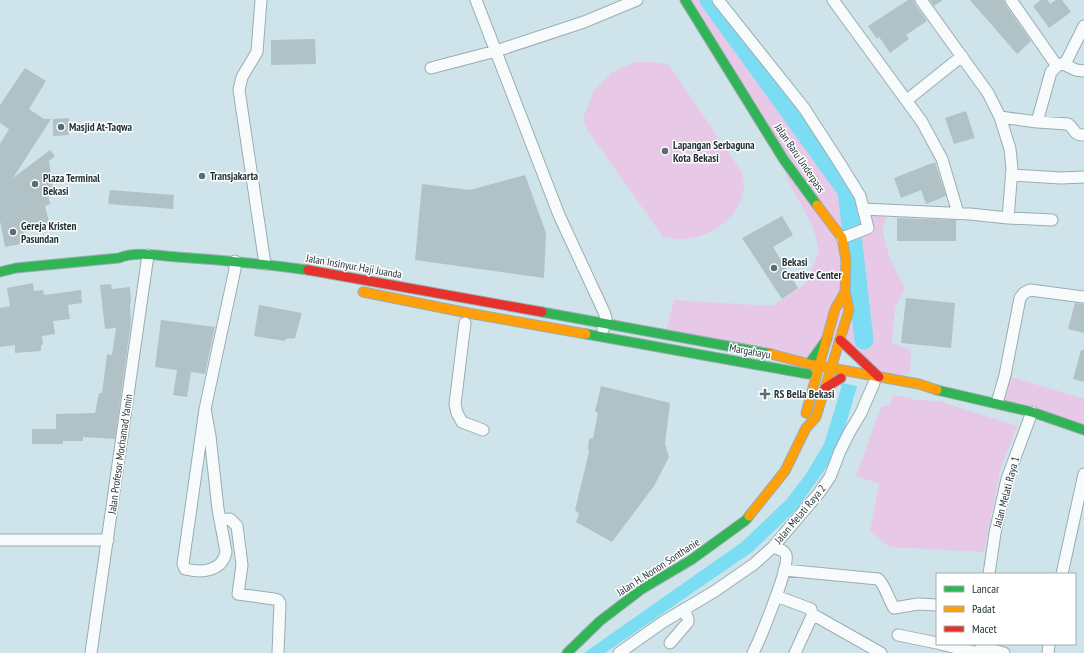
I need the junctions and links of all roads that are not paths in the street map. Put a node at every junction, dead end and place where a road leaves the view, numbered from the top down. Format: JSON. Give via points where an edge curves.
{"nodes":[{"id":1,"x":261,"y":0,"type":"edge"},
{"id":2,"x":476,"y":0,"type":"edge"},
{"id":3,"x":637,"y":0,"type":"edge"},
{"id":4,"x":685,"y":0,"type":"edge"},
{"id":5,"x":718,"y":0,"type":"edge"},
{"id":6,"x":833,"y":0,"type":"edge"},
{"id":7,"x":921,"y":0,"type":"edge"},
{"id":8,"x":1011,"y":0,"type":"edge"},
{"id":9,"x":1084,"y":26,"type":"edge"},
{"id":10,"x":496,"y":51,"type":"junction"},
{"id":11,"x":962,"y":56,"type":"junction"},
{"id":12,"x":1060,"y":65,"type":"junction"},
{"id":13,"x":432,"y":68,"type":"dead end"},
{"id":14,"x":1084,"y":71,"type":"edge"},
{"id":15,"x":907,"y":100,"type":"junction"},
{"id":16,"x":1000,"y":117,"type":"junction"},
{"id":17,"x":1036,"y":122,"type":"junction"},
{"id":18,"x":1084,"y":135,"type":"edge"},
{"id":19,"x":1011,"y":175,"type":"junction"},
{"id":20,"x":1084,"y":177,"type":"edge"},
{"id":21,"x":863,"y":209,"type":"junction"},
{"id":22,"x":958,"y":213,"type":"junction"},
{"id":23,"x":1008,"y":218,"type":"junction"},
{"id":24,"x":1052,"y":220,"type":"dead end"},
{"id":25,"x":842,"y":238,"type":"junction"},
{"id":26,"x":148,"y":259,"type":"junction"},
{"id":27,"x":265,"y":264,"type":"junction"},
{"id":28,"x":235,"y":265,"type":"junction"},
{"id":29,"x":310,"y":270,"type":"junction"},
{"id":30,"x":0,"y":272,"type":"edge"},
{"id":31,"x":272,"y":275,"type":"dead end"},
{"id":32,"x":308,"y":281,"type":"dead end"},
{"id":33,"x":407,"y":287,"type":"junction"},
{"id":34,"x":353,"y":290,"type":"dead end"},
{"id":35,"x":845,"y":292,"type":"junction"},
{"id":36,"x":1084,"y":297,"type":"edge"},
{"id":37,"x":405,"y":300,"type":"junction"},
{"id":38,"x":527,"y":309,"type":"junction"},
{"id":39,"x":466,"y":323,"type":"dead end"},
{"id":40,"x":524,"y":323,"type":"junction"},
{"id":41,"x":604,"y":323,"type":"junction"},
{"id":42,"x":601,"y":337,"type":"junction"},
{"id":43,"x":827,"y":339,"type":"junction"},
{"id":44,"x":840,"y":340,"type":"junction"},
{"id":45,"x":810,"y":364,"type":"junction"},
{"id":46,"x":820,"y":366,"type":"junction"},
{"id":47,"x":832,"y":368,"type":"junction"},
{"id":48,"x":806,"y":373,"type":"junction"},
{"id":49,"x":817,"y":375,"type":"junction"},
{"id":50,"x":828,"y":377,"type":"junction"},
{"id":51,"x":841,"y":378,"type":"junction"},
{"id":52,"x":876,"y":380,"type":"junction"},
{"id":53,"x":814,"y":386,"type":"junction"},
{"id":54,"x":825,"y":388,"type":"junction"},
{"id":55,"x":938,"y":390,"type":"junction"},
{"id":56,"x":998,"y":402,"type":"junction"},
{"id":57,"x":205,"y":409,"type":"junction"},
{"id":58,"x":1032,"y":412,"type":"junction"},
{"id":59,"x":806,"y":428,"type":"junction"},
{"id":60,"x":483,"y":430,"type":"dead end"},
{"id":61,"x":1084,"y":430,"type":"edge"},
{"id":62,"x":1084,"y":474,"type":"edge"},
{"id":63,"x":220,"y":520,"type":"junction"},
{"id":64,"x":0,"y":540,"type":"edge"},
{"id":65,"x":108,"y":540,"type":"junction"},
{"id":66,"x":773,"y":547,"type":"junction"},
{"id":67,"x":784,"y":570,"type":"junction"},
{"id":68,"x":989,"y":573,"type":"edge"},
{"id":69,"x":1062,"y":573,"type":"edge"},
{"id":70,"x":776,"y":596,"type":"junction"},
{"id":71,"x":936,"y":605,"type":"edge"},
{"id":72,"x":684,"y":609,"type":"junction"},
{"id":73,"x":812,"y":614,"type":"junction"},
{"id":74,"x":898,"y":635,"type":"dead end"},
{"id":75,"x":670,"y":643,"type":"dead end"},
{"id":76,"x":936,"y":643,"type":"edge"},
{"id":77,"x":948,"y":645,"type":"edge"},
{"id":78,"x":980,"y":649,"type":"edge"},
{"id":79,"x":91,"y":653,"type":"edge"},
{"id":80,"x":278,"y":653,"type":"edge"},
{"id":81,"x":567,"y":653,"type":"edge"},
{"id":82,"x":619,"y":653,"type":"edge"},
{"id":83,"x":753,"y":653,"type":"edge"},
{"id":84,"x":795,"y":653,"type":"edge"},
{"id":85,"x":881,"y":653,"type":"edge"},
{"id":86,"x":1004,"y":653,"type":"edge"}],
"edges":[{"from":1,"to":27,"type":"street","via":[[257,52],[242,77],[239,90]]},
{"from":2,"to":10,"type":"street"},
{"from":3,"to":10,"type":"street","via":[[584,22]]},
{"from":4,"to":25,"type":"main road","name":"Jalan Baru Underpass","via":[[784,160]]},
{"from":5,"to":21,"type":"street","via":[[804,108],[860,196]]},
{"from":6,"to":15,"type":"street"},
{"from":7,"to":11,"type":"street"},
{"from":8,"to":12,"type":"street"},
{"from":9,"to":12,"type":"street","via":[[1066,62]]},
{"from":10,"to":13,"type":"street"},
{"from":10,"to":41,"type":"street","via":[[559,215],[604,312]]},
{"from":11,"to":15,"type":"street"},
{"from":11,"to":16,"type":"street"},
{"from":12,"to":14,"type":"street"},
{"from":12,"to":17,"type":"street","via":[[1050,72]]},
{"from":15,"to":22,"type":"street","via":[[942,159]]},
{"from":16,"to":17,"type":"street"},
{"from":16,"to":19,"type":"street","via":[[1010,149]]},
{"from":17,"to":18,"type":"street","via":[[1068,124],[1075,133]]},
{"from":19,"to":20,"type":"street"},
{"from":19,"to":23,"type":"street"},
{"from":21,"to":22,"type":"street"},
{"from":21,"to":25,"type":"street","via":[[868,228]]},
{"from":22,"to":23,"type":"street"},
{"from":23,"to":24,"type":"street"},
{"from":25,"to":35,"type":"main road","name":"Jalan Baru Underpass","via":[[846,260]]},
{"from":26,"to":28,"type":"main road","name":"Jalan Insinyur Haji Juanda"},
{"from":26,"to":30,"type":"main road","name":"Jalan Insinyur Haji Juanda","via":[[126,255],[119,258],[16,268]]},
{"from":26,"to":65,"type":"street","name":"Jalan Profesor Mochamad Yamin"},
{"from":27,"to":28,"type":"main road","name":"Jalan Insinyur Haji Juanda"},
{"from":27,"to":29,"type":"main road","name":"Jalan Insinyur Haji Juanda"},
{"from":28,"to":31,"type":"main road","name":"Jalan Insinyur Haji Juanda"},
{"from":28,"to":57,"type":"street"},
{"from":29,"to":32,"type":"main road"},
{"from":29,"to":33,"type":"main road","name":"Jalan Insinyur Haji Juanda"},
{"from":33,"to":37,"type":"main road"},
{"from":33,"to":38,"type":"main road","name":"Jalan Insinyur Haji Juanda"},
{"from":34,"to":37,"type":"main road"},
{"from":35,"to":43,"type":"main road","via":[[835,309]]},
{"from":35,"to":44,"type":"main road","name":"Jalan Baru Underpass","via":[[849,310]]},
{"from":36,"to":56,"type":"street","via":[[1030,290],[1024,293],[1020,298]]},
{"from":37,"to":40,"type":"main road"},
{"from":38,"to":40,"type":"main road"},
{"from":38,"to":41,"type":"main road","name":"Jalan Insinyur Haji Juanda"},
{"from":39,"to":60,"type":"street","via":[[455,404],[462,422]]},
{"from":40,"to":42,"type":"main road","name":"Margahayu"},
{"from":41,"to":42,"type":"street"},
{"from":41,"to":45,"type":"main road","name":"Jalan Insinyur Haji Juanda","via":[[782,356]]},
{"from":42,"to":48,"type":"main road","name":"Margahayu"},
{"from":43,"to":45,"type":"main road"},
{"from":43,"to":46,"type":"main road"},
{"from":44,"to":47,"type":"main road","name":"Jalan Baru Underpass"},
{"from":44,"to":52,"type":"main road"},
{"from":45,"to":46,"type":"main road","name":"Jalan Insinyur Haji Juanda"},
{"from":46,"to":47,"type":"main road","name":"Jalan Insinyur Haji Juanda"},
{"from":46,"to":49,"type":"main road"},
{"from":47,"to":50,"type":"main road","name":"Jalan Baru Underpass"},
{"from":47,"to":52,"type":"main road","name":"Jalan Insinyur Haji Juanda"},
{"from":48,"to":49,"type":"main road","name":"Margahayu"},
{"from":48,"to":53,"type":"main road"},
{"from":49,"to":50,"type":"main road","name":"Margahayu"},
{"from":49,"to":53,"type":"main road"},
{"from":50,"to":51,"type":"main road","name":"Margahayu"},
{"from":50,"to":54,"type":"main road","name":"Jalan Baru Underpass"},
{"from":51,"to":52,"type":"main road","name":"Margahayu"},
{"from":51,"to":54,"type":"main road"},
{"from":52,"to":55,"type":"main road","via":[[919,384]]},
{"from":52,"to":55,"type":"main road","name":"Margahayu","via":[[916,391]]},
{"from":52,"to":66,"type":"street","name":"Jalan Melati Raya 2","via":[[830,478]]},
{"from":53,"to":59,"type":"main road","via":[[805,415]]},
{"from":54,"to":59,"type":"main road","name":"Jalan Baru Underpass","via":[[816,417]]},
{"from":55,"to":56,"type":"main road"},
{"from":56,"to":58,"type":"main road"},
{"from":57,"to":63,"type":"street"},
{"from":57,"to":63,"type":"street","via":[[183,564],[185,569],[202,571],[216,567],[223,561],[226,546]]},
{"from":58,"to":61,"type":"main road"},
{"from":58,"to":68,"type":"street","name":"Jalan Melati Raya 1","via":[[1007,479]]},
{"from":59,"to":81,"type":"main road","name":"Jalan H. Nonon Sonthanie","via":[[785,470],[746,520],[600,621]]},
{"from":62,"to":69,"type":"street"},
{"from":63,"to":80,"type":"street","via":[[230,519],[237,526],[242,565],[238,594],[274,599],[280,603]]},
{"from":64,"to":65,"type":"street"},
{"from":65,"to":79,"type":"street","name":"Jalan Profesor Mochamad Yamin"},
{"from":66,"to":67,"type":"street","via":[[786,556]]},
{"from":66,"to":72,"type":"street","name":"Jalan Melati Raya 2","via":[[754,564]]},
{"from":67,"to":70,"type":"street"},
{"from":67,"to":71,"type":"street","via":[[878,579],[894,608],[918,604]]},
{"from":70,"to":73,"type":"street","via":[[810,608]]},
{"from":70,"to":83,"type":"street"},
{"from":72,"to":75,"type":"street","via":[[688,622]]},
{"from":72,"to":82,"type":"street","name":"Jalan Melati Raya 2"},
{"from":73,"to":84,"type":"street"},
{"from":73,"to":85,"type":"street"},
{"from":74,"to":76,"type":"street"},
{"from":77,"to":78,"type":"street"},
{"from":78,"to":86,"type":"street"}]}
